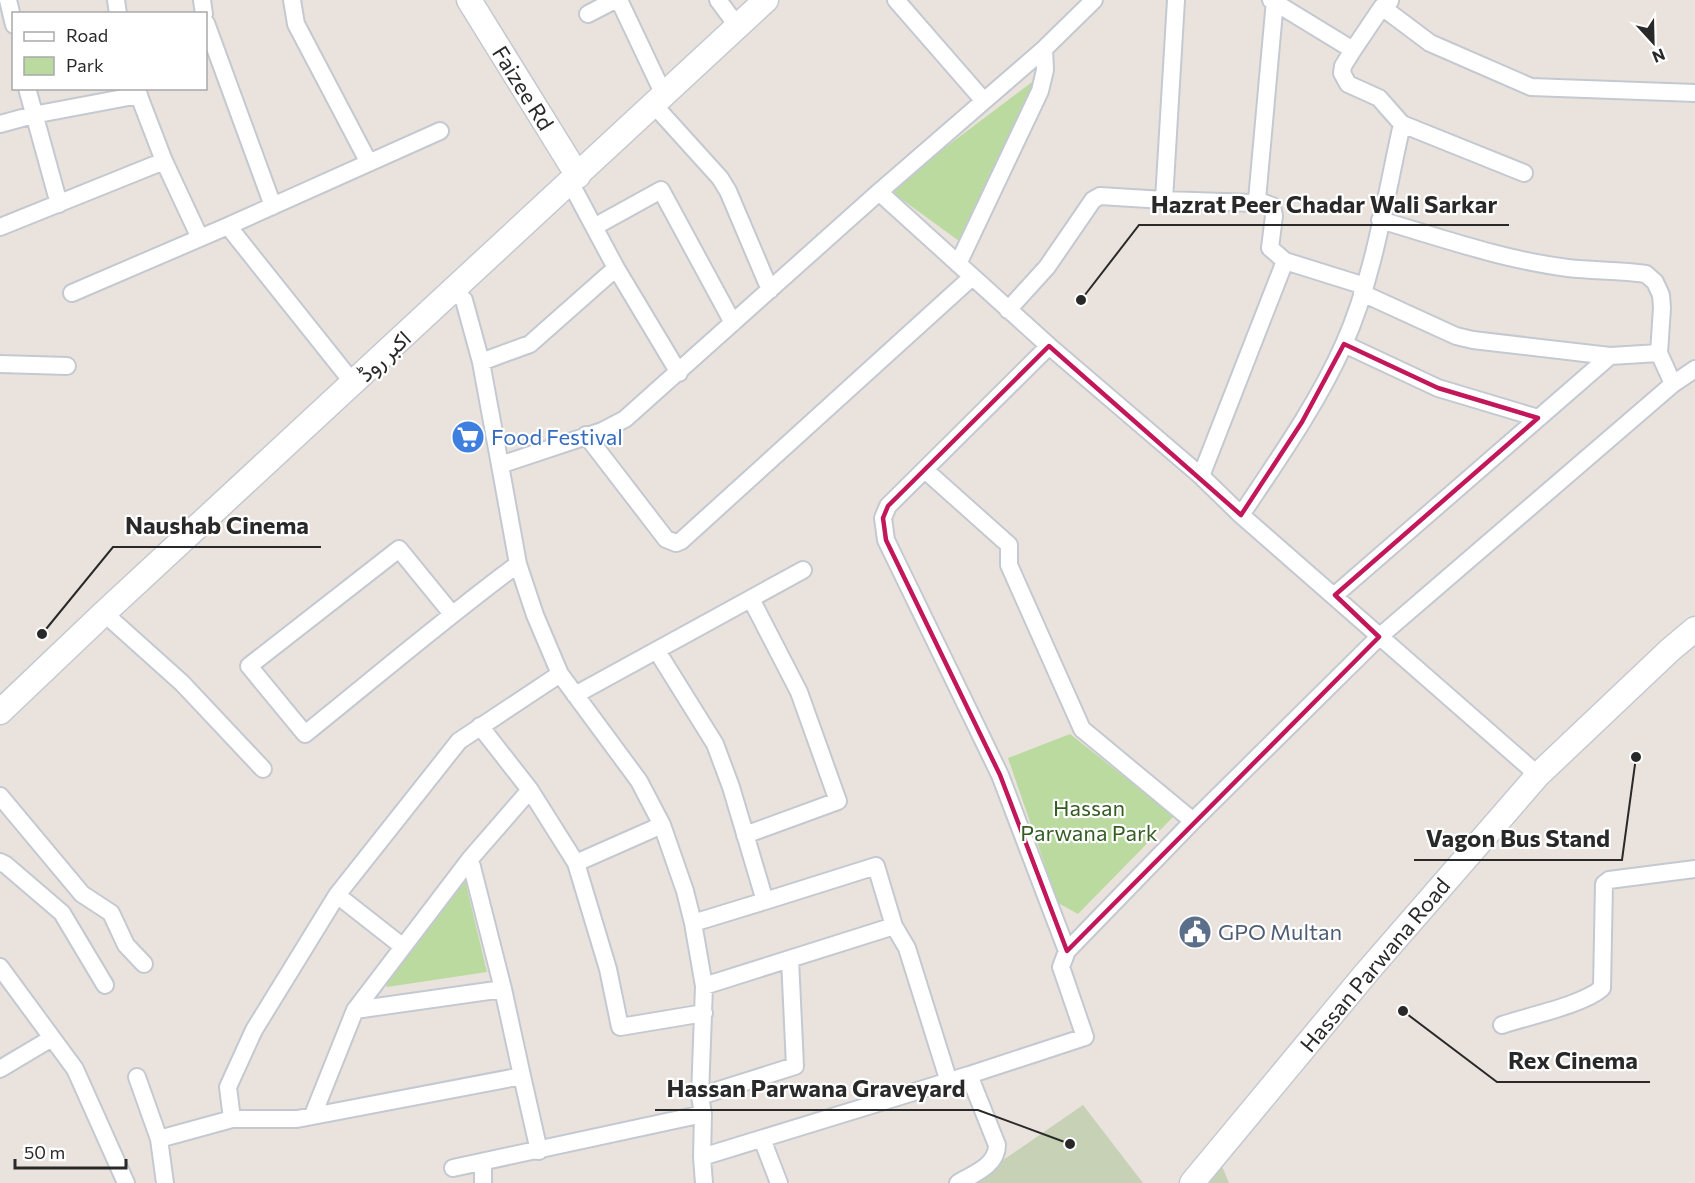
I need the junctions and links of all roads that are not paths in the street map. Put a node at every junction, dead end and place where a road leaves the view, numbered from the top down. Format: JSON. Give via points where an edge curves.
{"nodes":[{"id":1,"x":8,"y":0,"type":"edge"},
{"id":2,"x":292,"y":0,"type":"edge"},
{"id":3,"x":469,"y":0,"type":"edge"},
{"id":4,"x":617,"y":0,"type":"edge"},
{"id":5,"x":718,"y":0,"type":"edge"},
{"id":6,"x":766,"y":0,"type":"edge"},
{"id":7,"x":896,"y":0,"type":"edge"},
{"id":8,"x":1094,"y":0,"type":"edge"},
{"id":9,"x":1176,"y":0,"type":"edge"},
{"id":10,"x":1273,"y":0,"type":"edge"},
{"id":11,"x":1386,"y":4,"type":"edge"},
{"id":12,"x":588,"y":14,"type":"dead end"},
{"id":13,"x":12,"y":17,"type":"edge"},
{"id":14,"x":207,"y":26,"type":"edge"},
{"id":15,"x":738,"y":27,"type":"junction"},
{"id":16,"x":1044,"y":49,"type":"junction"},
{"id":17,"x":1353,"y":50,"type":"junction"},
{"id":18,"x":27,"y":90,"type":"edge"},
{"id":19,"x":138,"y":92,"type":"edge"},
{"id":20,"x":1695,"y":93,"type":"edge"},
{"id":21,"x":659,"y":100,"type":"junction"},
{"id":22,"x":984,"y":101,"type":"junction"},
{"id":23,"x":33,"y":115,"type":"junction"},
{"id":24,"x":0,"y":124,"type":"edge"},
{"id":25,"x":1402,"y":124,"type":"junction"},
{"id":26,"x":440,"y":130,"type":"dead end"},
{"id":27,"x":164,"y":161,"type":"junction"},
{"id":28,"x":369,"y":163,"type":"junction"},
{"id":29,"x":1524,"y":173,"type":"dead end"},
{"id":30,"x":574,"y":179,"type":"junction"},
{"id":31,"x":879,"y":192,"type":"junction"},
{"id":32,"x":1164,"y":200,"type":"junction"},
{"id":33,"x":1257,"y":200,"type":"junction"},
{"id":34,"x":59,"y":204,"type":"junction"},
{"id":35,"x":273,"y":206,"type":"junction"},
{"id":36,"x":1380,"y":220,"type":"junction"},
{"id":37,"x":228,"y":226,"type":"junction"},
{"id":38,"x":0,"y":227,"type":"edge"},
{"id":39,"x":594,"y":227,"type":"junction"},
{"id":40,"x":200,"y":238,"type":"junction"},
{"id":41,"x":1285,"y":261,"type":"junction"},
{"id":42,"x":958,"y":264,"type":"junction"},
{"id":43,"x":616,"y":268,"type":"junction"},
{"id":44,"x":972,"y":277,"type":"junction"},
{"id":45,"x":770,"y":290,"type":"junction"},
{"id":46,"x":1364,"y":290,"type":"junction"},
{"id":47,"x":454,"y":291,"type":"junction"},
{"id":48,"x":72,"y":293,"type":"dead end"},
{"id":49,"x":1008,"y":310,"type":"junction"},
{"id":50,"x":733,"y":322,"type":"junction"},
{"id":51,"x":1344,"y":344,"type":"junction"},
{"id":52,"x":1049,"y":346,"type":"junction"},
{"id":53,"x":1659,"y":353,"type":"junction"},
{"id":54,"x":1610,"y":356,"type":"junction"},
{"id":55,"x":481,"y":362,"type":"junction"},
{"id":56,"x":0,"y":364,"type":"edge"},
{"id":57,"x":67,"y":366,"type":"dead end"},
{"id":58,"x":1695,"y":369,"type":"edge"},
{"id":59,"x":679,"y":373,"type":"junction"},
{"id":60,"x":354,"y":384,"type":"junction"},
{"id":61,"x":1673,"y":384,"type":"junction"},
{"id":62,"x":1538,"y":418,"type":"junction"},
{"id":63,"x":586,"y":435,"type":"junction"},
{"id":64,"x":500,"y":465,"type":"junction"},
{"id":65,"x":925,"y":470,"type":"junction"},
{"id":66,"x":1201,"y":476,"type":"junction"},
{"id":67,"x":1241,"y":515,"type":"junction"},
{"id":68,"x":518,"y":564,"type":"junction"},
{"id":69,"x":803,"y":570,"type":"dead end"},
{"id":70,"x":1335,"y":595,"type":"junction"},
{"id":71,"x":751,"y":599,"type":"junction"},
{"id":72,"x":104,"y":613,"type":"junction"},
{"id":73,"x":452,"y":614,"type":"junction"},
{"id":74,"x":1695,"y":629,"type":"edge"},
{"id":75,"x":1379,"y":637,"type":"junction"},
{"id":76,"x":657,"y":651,"type":"junction"},
{"id":77,"x":560,"y":674,"type":"junction"},
{"id":78,"x":576,"y":695,"type":"junction"},
{"id":79,"x":0,"y":712,"type":"edge"},
{"id":80,"x":480,"y":726,"type":"junction"},
{"id":81,"x":263,"y":769,"type":"dead end"},
{"id":82,"x":1538,"y":775,"type":"junction"},
{"id":83,"x":531,"y":790,"type":"junction"},
{"id":84,"x":0,"y":796,"type":"edge"},
{"id":85,"x":1193,"y":821,"type":"junction"},
{"id":86,"x":662,"y":825,"type":"junction"},
{"id":87,"x":745,"y":835,"type":"junction"},
{"id":88,"x":470,"y":859,"type":"junction"},
{"id":89,"x":0,"y":862,"type":"edge"},
{"id":90,"x":576,"y":863,"type":"junction"},
{"id":91,"x":1695,"y":869,"type":"edge"},
{"id":92,"x":337,"y":895,"type":"junction"},
{"id":93,"x":765,"y":901,"type":"junction"},
{"id":94,"x":693,"y":923,"type":"junction"},
{"id":95,"x":894,"y":926,"type":"junction"},
{"id":96,"x":402,"y":946,"type":"junction"},
{"id":97,"x":1067,"y":951,"type":"junction"},
{"id":98,"x":789,"y":959,"type":"junction"},
{"id":99,"x":144,"y":964,"type":"dead end"},
{"id":100,"x":0,"y":967,"type":"edge"},
{"id":101,"x":105,"y":985,"type":"dead end"},
{"id":102,"x":704,"y":986,"type":"junction"},
{"id":103,"x":503,"y":989,"type":"junction"},
{"id":104,"x":355,"y":1010,"type":"junction"},
{"id":105,"x":704,"y":1013,"type":"junction"},
{"id":106,"x":1502,"y":1025,"type":"dead end"},
{"id":107,"x":52,"y":1038,"type":"junction"},
{"id":108,"x":0,"y":1069,"type":"edge"},
{"id":109,"x":969,"y":1075,"type":"junction"},
{"id":110,"x":522,"y":1076,"type":"junction"},
{"id":111,"x":137,"y":1077,"type":"dead end"},
{"id":112,"x":949,"y":1082,"type":"junction"},
{"id":113,"x":700,"y":1096,"type":"junction"},
{"id":114,"x":703,"y":1114,"type":"junction"},
{"id":115,"x":313,"y":1116,"type":"junction"},
{"id":116,"x":232,"y":1119,"type":"junction"},
{"id":117,"x":159,"y":1139,"type":"junction"},
{"id":118,"x":762,"y":1139,"type":"junction"},
{"id":119,"x":539,"y":1151,"type":"junction"},
{"id":120,"x":702,"y":1157,"type":"junction"},
{"id":121,"x":483,"y":1163,"type":"junction"},
{"id":122,"x":453,"y":1168,"type":"dead end"},
{"id":123,"x":126,"y":1183,"type":"edge"},
{"id":124,"x":165,"y":1183,"type":"edge"},
{"id":125,"x":483,"y":1183,"type":"edge"},
{"id":126,"x":704,"y":1183,"type":"edge"},
{"id":127,"x":778,"y":1183,"type":"edge"},
{"id":128,"x":957,"y":1183,"type":"edge"},
{"id":129,"x":1192,"y":1183,"type":"edge"}],
"edges":[{"from":1,"to":13,"type":"street"},
{"from":2,"to":28,"type":"street","via":[[296,24]]},
{"from":3,"to":30,"type":"main road","name":"Faizee Rd"},
{"from":4,"to":12,"type":"street"},
{"from":4,"to":21,"type":"street"},
{"from":5,"to":15,"type":"street"},
{"from":6,"to":15,"type":"main road","name":"اکبر روڈ"},
{"from":7,"to":22,"type":"street"},
{"from":8,"to":16,"type":"street"},
{"from":9,"to":32,"type":"street"},
{"from":10,"to":17,"type":"street"},
{"from":10,"to":33,"type":"street"},
{"from":11,"to":17,"type":"street"},
{"from":11,"to":20,"type":"street","via":[[1430,43],[1531,87]]},
{"from":14,"to":35,"type":"street"},
{"from":15,"to":21,"type":"main road","name":"اکبر روڈ"},
{"from":16,"to":22,"type":"street"},
{"from":16,"to":42,"type":"street","via":[[1040,91]]},
{"from":17,"to":25,"type":"street","via":[[1343,66],[1344,79],[1378,98]]},
{"from":18,"to":23,"type":"street"},
{"from":19,"to":23,"type":"street"},
{"from":19,"to":27,"type":"street"},
{"from":21,"to":30,"type":"main road","name":"اکبر روڈ"},
{"from":21,"to":45,"type":"street","via":[[728,191]]},
{"from":22,"to":31,"type":"street"},
{"from":23,"to":24,"type":"street"},
{"from":23,"to":34,"type":"street"},
{"from":25,"to":29,"type":"street"},
{"from":25,"to":36,"type":"street"},
{"from":26,"to":28,"type":"street"},
{"from":27,"to":34,"type":"street"},
{"from":27,"to":40,"type":"street"},
{"from":28,"to":35,"type":"street"},
{"from":30,"to":39,"type":"street"},
{"from":30,"to":47,"type":"main road","name":"اکبر روڈ"},
{"from":31,"to":42,"type":"street"},
{"from":31,"to":45,"type":"street"},
{"from":32,"to":33,"type":"street"},
{"from":32,"to":49,"type":"street","via":[[1096,197],[1047,267]]},
{"from":33,"to":41,"type":"street","via":[[1272,206],[1270,248]]},
{"from":34,"to":38,"type":"street"},
{"from":35,"to":37,"type":"street"},
{"from":36,"to":46,"type":"street"},
{"from":36,"to":53,"type":"street","via":[[1519,258],[1646,274],[1661,295]]},
{"from":37,"to":40,"type":"street"},
{"from":37,"to":60,"type":"street"},
{"from":39,"to":43,"type":"street"},
{"from":39,"to":50,"type":"street","via":[[661,190]]},
{"from":40,"to":48,"type":"street"},
{"from":41,"to":46,"type":"street"},
{"from":41,"to":66,"type":"street"},
{"from":42,"to":44,"type":"street"},
{"from":43,"to":55,"type":"street","via":[[530,344]]},
{"from":43,"to":59,"type":"street"},
{"from":44,"to":49,"type":"street"},
{"from":44,"to":63,"type":"street","via":[[681,541],[666,539]]},
{"from":45,"to":50,"type":"street"},
{"from":46,"to":51,"type":"street"},
{"from":46,"to":54,"type":"street","via":[[1456,336]]},
{"from":47,"to":55,"type":"street","via":[[464,300]]},
{"from":47,"to":60,"type":"main road","name":"اکبر روڈ"},
{"from":49,"to":52,"type":"street"},
{"from":50,"to":59,"type":"street"},
{"from":51,"to":62,"type":"street","via":[[1438,388]]},
{"from":51,"to":67,"type":"street","via":[[1302,422]]},
{"from":52,"to":65,"type":"street"},
{"from":52,"to":66,"type":"street"},
{"from":53,"to":54,"type":"street"},
{"from":53,"to":61,"type":"street"},
{"from":54,"to":62,"type":"street"},
{"from":55,"to":64,"type":"street"},
{"from":56,"to":57,"type":"street"},
{"from":58,"to":61,"type":"street"},
{"from":59,"to":63,"type":"street","via":[[625,419]]},
{"from":60,"to":72,"type":"main road","name":"اکبر روڈ"},
{"from":61,"to":75,"type":"street"},
{"from":62,"to":70,"type":"street"},
{"from":63,"to":64,"type":"street"},
{"from":64,"to":68,"type":"street"},
{"from":65,"to":85,"type":"street","via":[[1008,545],[1009,565],[1082,729]]},
{"from":65,"to":97,"type":"street","via":[[888,506],[883,518],[886,540],[1000,775]]},
{"from":66,"to":67,"type":"street"},
{"from":67,"to":70,"type":"street"},
{"from":68,"to":73,"type":"street"},
{"from":68,"to":77,"type":"street"},
{"from":69,"to":71,"type":"street"},
{"from":70,"to":75,"type":"street"},
{"from":71,"to":76,"type":"street"},
{"from":71,"to":87,"type":"street","via":[[799,692],[838,801]]},
{"from":72,"to":79,"type":"main road","name":"اکبر روڈ"},
{"from":72,"to":81,"type":"street","via":[[182,683]]},
{"from":73,"to":73,"type":"street","via":[[305,734],[249,666],[399,549]]},
{"from":74,"to":82,"type":"main road","name":"Hassan Parwana Road"},
{"from":75,"to":82,"type":"street"},
{"from":75,"to":85,"type":"street"},
{"from":76,"to":78,"type":"street"},
{"from":76,"to":87,"type":"street","via":[[715,744]]},
{"from":77,"to":78,"type":"street"},
{"from":77,"to":80,"type":"street"},
{"from":78,"to":86,"type":"street","via":[[639,781]]},
{"from":80,"to":83,"type":"street"},
{"from":80,"to":92,"type":"street","via":[[459,741]]},
{"from":82,"to":129,"type":"main road","name":"Hassan Parwana Road","via":[[1367,972]]},
{"from":83,"to":88,"type":"street"},
{"from":83,"to":90,"type":"street"},
{"from":84,"to":99,"type":"street","via":[[82,894],[111,913],[126,945]]},
{"from":85,"to":97,"type":"street"},
{"from":86,"to":90,"type":"street"},
{"from":86,"to":94,"type":"street"},
{"from":87,"to":93,"type":"street"},
{"from":88,"to":96,"type":"street"},
{"from":88,"to":103,"type":"street"},
{"from":89,"to":101,"type":"street","via":[[62,913]]},
{"from":90,"to":105,"type":"street","via":[[608,969],[620,1027]]},
{"from":91,"to":106,"type":"street","via":[[1609,880],[1604,884],[1602,988],[1580,1000]]},
{"from":92,"to":96,"type":"street"},
{"from":92,"to":116,"type":"street","via":[[254,1030],[228,1087]]},
{"from":93,"to":94,"type":"street"},
{"from":93,"to":95,"type":"street","via":[[876,866]]},
{"from":94,"to":102,"type":"street"},
{"from":95,"to":98,"type":"street"},
{"from":95,"to":112,"type":"street","via":[[907,948]]},
{"from":96,"to":104,"type":"street"},
{"from":97,"to":109,"type":"street","via":[[1061,966],[1085,1037]]},
{"from":98,"to":102,"type":"street"},
{"from":98,"to":113,"type":"street","via":[[795,1066]]},
{"from":100,"to":107,"type":"street"},
{"from":102,"to":105,"type":"street"},
{"from":103,"to":104,"type":"street"},
{"from":103,"to":110,"type":"street"},
{"from":104,"to":115,"type":"street"},
{"from":105,"to":113,"type":"street"},
{"from":107,"to":108,"type":"street"},
{"from":107,"to":123,"type":"street","via":[[75,1069]]},
{"from":109,"to":112,"type":"street"},
{"from":109,"to":128,"type":"street","via":[[998,1153],[990,1164]]},
{"from":110,"to":115,"type":"street"},
{"from":110,"to":119,"type":"street"},
{"from":111,"to":117,"type":"street"},
{"from":112,"to":118,"type":"street"},
{"from":113,"to":114,"type":"street"},
{"from":114,"to":119,"type":"street"},
{"from":114,"to":120,"type":"street"},
{"from":115,"to":116,"type":"street"},
{"from":116,"to":117,"type":"street"},
{"from":117,"to":124,"type":"street"},
{"from":118,"to":120,"type":"street"},
{"from":118,"to":127,"type":"street"},
{"from":119,"to":121,"type":"street"},
{"from":120,"to":126,"type":"street"},
{"from":121,"to":122,"type":"street"},
{"from":121,"to":125,"type":"street"}]}
